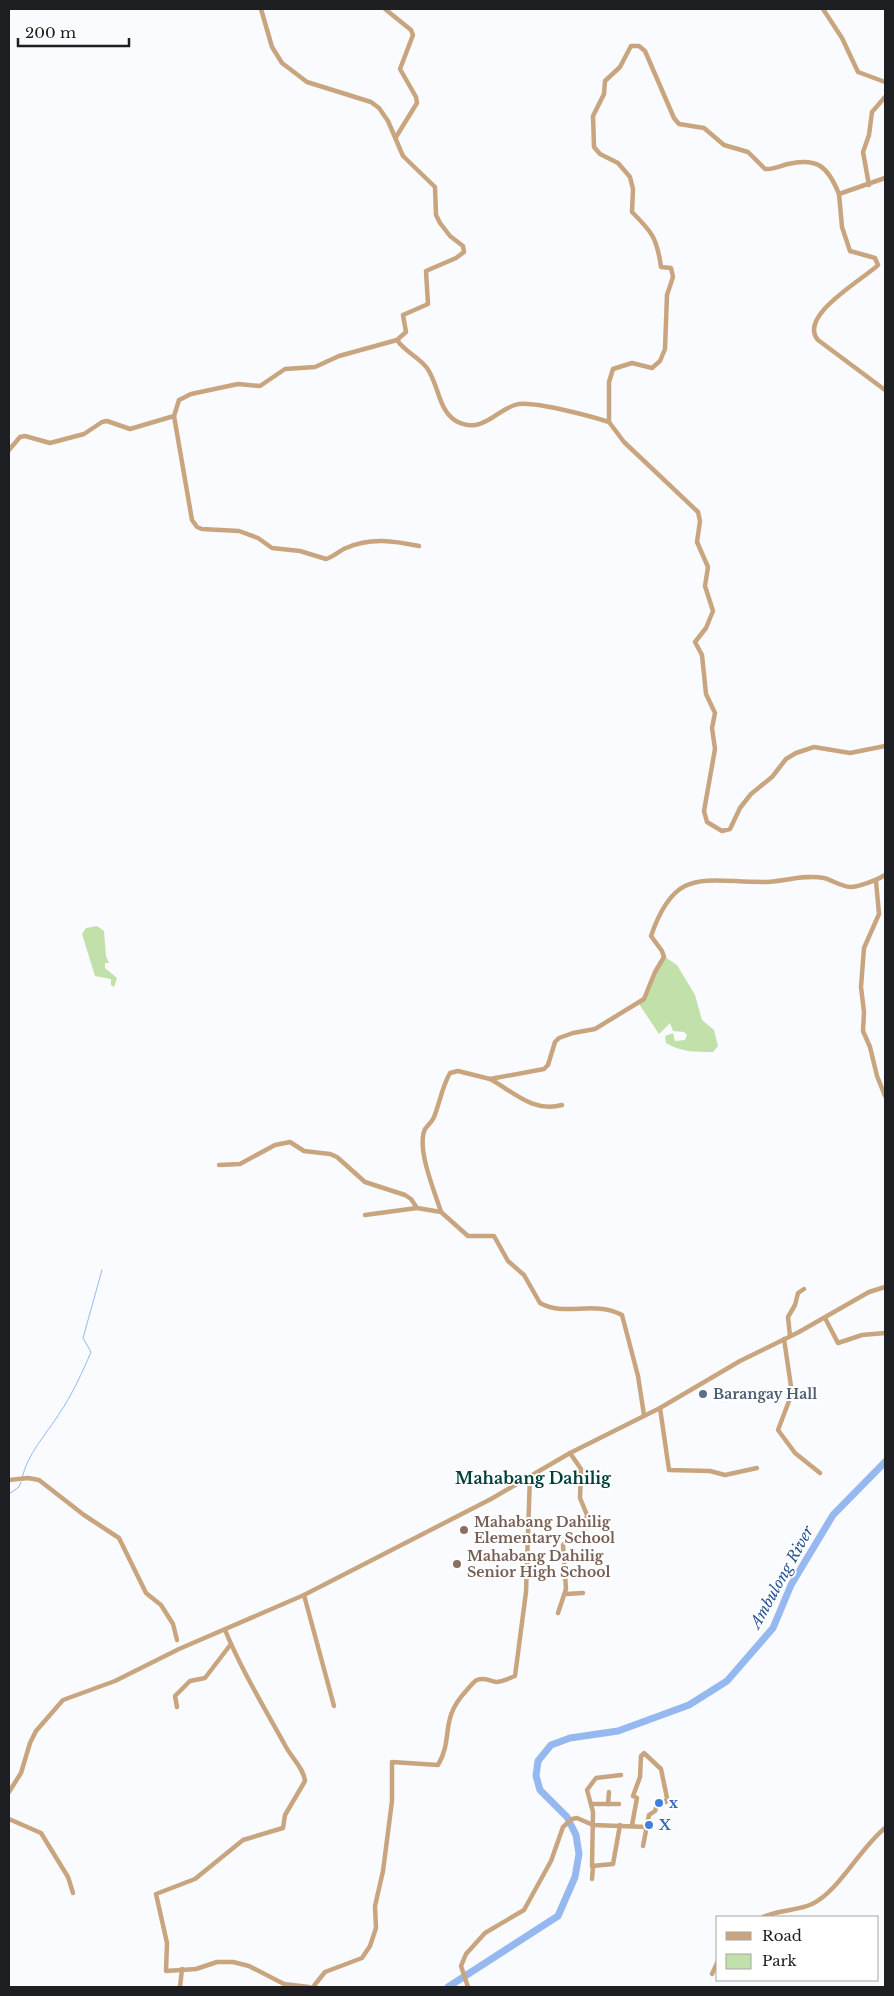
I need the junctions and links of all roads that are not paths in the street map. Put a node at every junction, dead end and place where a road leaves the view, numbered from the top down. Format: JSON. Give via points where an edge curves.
{"nodes":[{"id":1,"x":261,"y":9,"type":"edge"},
{"id":2,"x":385,"y":9,"type":"edge"},
{"id":3,"x":823,"y":9,"type":"edge"},
{"id":4,"x":885,"y":82,"type":"edge"},
{"id":5,"x":885,"y":97,"type":"edge"},
{"id":6,"x":396,"y":137,"type":"junction"},
{"id":7,"x":885,"y":178,"type":"edge"},
{"id":8,"x":870,"y":185,"type":"junction"},
{"id":9,"x":839,"y":194,"type":"junction"},
{"id":10,"x":397,"y":340,"type":"junction"},
{"id":11,"x":885,"y":390,"type":"edge"},
{"id":12,"x":174,"y":416,"type":"junction"},
{"id":13,"x":609,"y":422,"type":"junction"},
{"id":14,"x":9,"y":450,"type":"edge"},
{"id":15,"x":419,"y":546,"type":"dead end"},
{"id":16,"x":885,"y":746,"type":"edge"},
{"id":17,"x":885,"y":874,"type":"edge"},
{"id":18,"x":876,"y":880,"type":"junction"},
{"id":19,"x":490,"y":1079,"type":"junction"},
{"id":20,"x":885,"y":1096,"type":"edge"},
{"id":21,"x":562,"y":1105,"type":"dead end"},
{"id":22,"x":219,"y":1165,"type":"dead end"},
{"id":23,"x":417,"y":1208,"type":"junction"},
{"id":24,"x":441,"y":1212,"type":"junction"},
{"id":25,"x":365,"y":1215,"type":"dead end"},
{"id":26,"x":885,"y":1287,"type":"edge"},
{"id":27,"x":804,"y":1289,"type":"dead end"},
{"id":28,"x":824,"y":1318,"type":"junction"},
{"id":29,"x":885,"y":1333,"type":"edge"},
{"id":30,"x":790,"y":1336,"type":"junction"},
{"id":31,"x":784,"y":1339,"type":"junction"},
{"id":32,"x":660,"y":1408,"type":"junction"},
{"id":33,"x":644,"y":1415,"type":"junction"},
{"id":34,"x":570,"y":1453,"type":"junction"},
{"id":35,"x":757,"y":1468,"type":"dead end"},
{"id":36,"x":820,"y":1473,"type":"dead end"},
{"id":37,"x":530,"y":1476,"type":"junction"},
{"id":38,"x":9,"y":1480,"type":"edge"},
{"id":39,"x":583,"y":1593,"type":"dead end"},
{"id":40,"x":566,"y":1594,"type":"junction"},
{"id":41,"x":304,"y":1595,"type":"junction"},
{"id":42,"x":558,"y":1614,"type":"dead end"},
{"id":43,"x":225,"y":1630,"type":"junction"},
{"id":44,"x":231,"y":1644,"type":"junction"},
{"id":45,"x":179,"y":1650,"type":"junction"},
{"id":46,"x":177,"y":1706,"type":"dead end"},
{"id":47,"x":334,"y":1706,"type":"dead end"},
{"id":48,"x":621,"y":1775,"type":"dead end"},
{"id":49,"x":9,"y":1792,"type":"edge"},
{"id":50,"x":608,"y":1792,"type":"dead end"},
{"id":51,"x":591,"y":1804,"type":"junction"},
{"id":52,"x":608,"y":1804,"type":"junction"},
{"id":53,"x":619,"y":1804,"type":"dead end"},
{"id":54,"x":9,"y":1819,"type":"edge"},
{"id":55,"x":593,"y":1825,"type":"junction"},
{"id":56,"x":620,"y":1825,"type":"junction"},
{"id":57,"x":632,"y":1825,"type":"junction"},
{"id":58,"x":647,"y":1827,"type":"junction"},
{"id":59,"x":885,"y":1828,"type":"edge"},
{"id":60,"x":643,"y":1846,"type":"dead end"},
{"id":61,"x":593,"y":1866,"type":"junction"},
{"id":62,"x":592,"y":1879,"type":"dead end"},
{"id":63,"x":73,"y":1893,"type":"dead end"},
{"id":64,"x":767,"y":1916,"type":"edge"},
{"id":65,"x":716,"y":1965,"type":"edge"},
{"id":66,"x":182,"y":1970,"type":"junction"},
{"id":67,"x":712,"y":1974,"type":"dead end"},
{"id":68,"x":180,"y":1987,"type":"edge"},
{"id":69,"x":309,"y":1987,"type":"edge"},
{"id":70,"x":313,"y":1987,"type":"edge"},
{"id":71,"x":468,"y":1987,"type":"edge"}],
"edges":[{"from":1,"to":6,"type":"street","via":[[272,47],[282,63],[307,82],[376,105]]},
{"from":2,"to":6,"type":"street","via":[[413,34],[400,69],[416,97],[416,106]]},
{"from":3,"to":4,"type":"street","via":[[842,38],[858,72]]},
{"from":5,"to":8,"type":"street","via":[[872,112],[863,152]]},
{"from":6,"to":10,"type":"street","via":[[407,161],[434,187],[436,215],[440,223],[464,248],[461,255],[426,271],[428,304],[403,316],[406,332]]},
{"from":7,"to":8,"type":"street"},
{"from":8,"to":9,"type":"street"},
{"from":9,"to":11,"type":"street","via":[[842,227],[850,251],[873,257],[878,265],[826,306],[816,322],[814,335]]},
{"from":9,"to":13,"type":"street","via":[[826,170],[817,163],[765,169],[748,152],[724,144],[704,128],[679,124],[645,51],[639,46],[631,46],[624,62],[604,82],[604,94],[594,116],[594,143],[600,154],[618,164],[630,177],[632,212],[645,224],[659,250],[661,267],[671,268],[673,277],[667,295],[662,356],[652,368],[632,363],[613,369],[608,382]]},
{"from":10,"to":12,"type":"street","via":[[339,356],[315,367],[286,369],[260,386],[238,384],[191,394],[180,400]]},
{"from":10,"to":13,"type":"street","via":[[406,352],[426,367],[444,408],[459,422],[486,422],[511,406],[527,404]]},
{"from":12,"to":14,"type":"street","via":[[130,429],[102,422],[84,434],[50,443],[20,437]]},
{"from":12,"to":15,"type":"street","via":[[190,512],[197,527],[239,531],[272,548],[326,560],[342,549],[369,541],[399,541]]},
{"from":13,"to":16,"type":"street","via":[[624,442],[700,516],[697,542],[708,567],[705,586],[713,611],[708,626],[694,642],[702,655],[706,694],[716,713],[712,728],[715,749],[704,811],[707,822],[722,831],[730,829],[751,794],[796,753],[814,747],[850,754]]},
{"from":17,"to":18,"type":"street"},
{"from":18,"to":19,"type":"street","via":[[850,887],[824,878],[763,882],[703,879],[678,889],[666,903],[650,936],[664,957],[644,999],[595,1029],[572,1032],[559,1038],[544,1069]]},
{"from":18,"to":20,"type":"street","via":[[879,914],[864,948],[861,987],[863,1030]]},
{"from":19,"to":21,"type":"street","via":[[536,1106]]},
{"from":19,"to":24,"type":"street","via":[[458,1071],[450,1073],[434,1117],[425,1129],[425,1158]]},
{"from":22,"to":23,"type":"street","via":[[240,1164],[275,1145],[290,1142],[304,1151],[337,1157],[360,1179],[405,1195]]},
{"from":23,"to":24,"type":"street"},
{"from":23,"to":25,"type":"street"},
{"from":24,"to":33,"type":"street","via":[[468,1236],[494,1236],[508,1261],[524,1275],[540,1304],[553,1308],[603,1308],[622,1315],[638,1376]]},
{"from":26,"to":28,"type":"street","via":[[868,1292]]},
{"from":27,"to":30,"type":"street","via":[[798,1293],[788,1317]]},
{"from":28,"to":29,"type":"street","via":[[838,1343],[862,1335]]},
{"from":28,"to":30,"type":"street"},
{"from":30,"to":31,"type":"street"},
{"from":31,"to":32,"type":"street"},
{"from":31,"to":36,"type":"street","via":[[792,1393],[778,1430],[795,1453]]},
{"from":32,"to":33,"type":"street"},
{"from":32,"to":35,"type":"street","via":[[669,1470],[710,1471],[725,1475]]},
{"from":33,"to":34,"type":"street"},
{"from":34,"to":37,"type":"street"},
{"from":34,"to":40,"type":"street","via":[[581,1469],[580,1498],[587,1520],[583,1536],[563,1545]]},
{"from":37,"to":41,"type":"street"},
{"from":37,"to":70,"type":"street","via":[[526,1592],[515,1676],[496,1682],[486,1678],[476,1680],[459,1699],[448,1720],[443,1756],[438,1766],[392,1762],[384,1872],[375,1906],[376,1928],[370,1946],[362,1958],[325,1972]]},
{"from":38,"to":45,"type":"street","via":[[39,1480],[119,1538],[146,1593],[161,1605],[173,1624]]},
{"from":39,"to":40,"type":"street"},
{"from":40,"to":42,"type":"street"},
{"from":41,"to":43,"type":"street"},
{"from":41,"to":47,"type":"street"},
{"from":43,"to":44,"type":"street"},
{"from":43,"to":45,"type":"street"},
{"from":44,"to":46,"type":"street","via":[[205,1678],[190,1681],[179,1689],[174,1696]]},
{"from":44,"to":66,"type":"street","via":[[303,1772],[305,1781],[285,1815],[283,1828],[243,1840],[196,1880],[156,1894],[168,1943],[166,1971]]},
{"from":45,"to":49,"type":"street","via":[[115,1681],[63,1700],[36,1732],[21,1773]]},
{"from":48,"to":51,"type":"street","via":[[595,1778],[586,1791]]},
{"from":50,"to":52,"type":"street"},
{"from":51,"to":52,"type":"street"},
{"from":51,"to":55,"type":"street"},
{"from":52,"to":53,"type":"street"},
{"from":54,"to":63,"type":"street","via":[[41,1833],[68,1877]]},
{"from":55,"to":56,"type":"street"},
{"from":55,"to":61,"type":"street","via":[[590,1855]]},
{"from":55,"to":71,"type":"street","via":[[572,1818],[564,1826],[527,1906],[486,1933],[462,1962]]},
{"from":56,"to":57,"type":"street"},
{"from":56,"to":61,"type":"street","via":[[613,1864]]},
{"from":57,"to":58,"type":"street"},
{"from":57,"to":58,"type":"street","via":[[637,1798],[634,1796],[644,1753],[661,1769],[667,1795],[667,1801],[658,1801],[654,1811],[648,1815]]},
{"from":58,"to":60,"type":"street"},
{"from":59,"to":64,"type":"street","via":[[871,1839],[824,1897],[811,1905]]},
{"from":61,"to":62,"type":"street"},
{"from":65,"to":67,"type":"street"},
{"from":66,"to":68,"type":"street"},
{"from":66,"to":69,"type":"street","via":[[233,1962],[249,1966],[284,1984]]}]}
